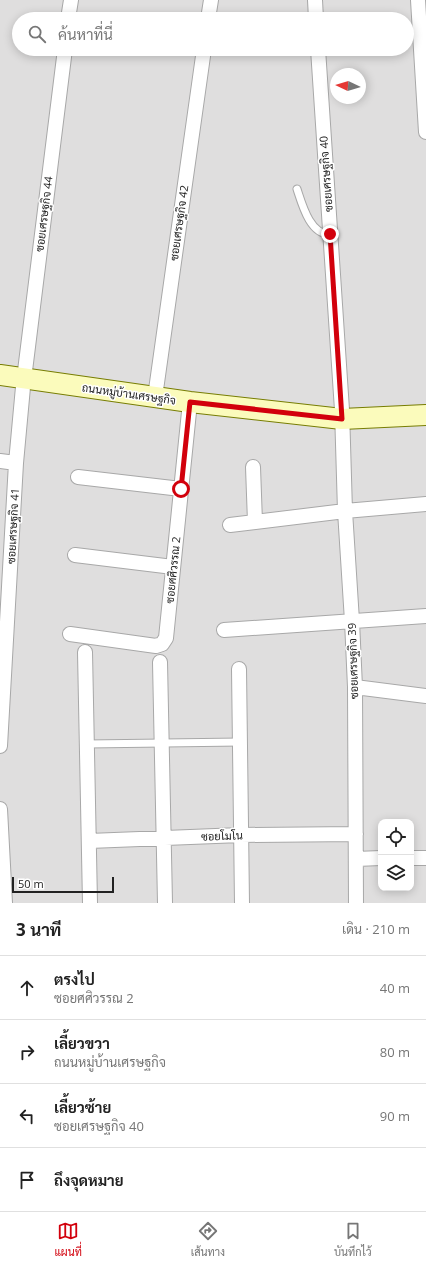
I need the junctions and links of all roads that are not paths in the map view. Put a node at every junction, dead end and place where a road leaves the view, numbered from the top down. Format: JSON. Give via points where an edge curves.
{"nodes":[{"id":1,"x":71,"y":0,"type":"edge"},
{"id":2,"x":211,"y":0,"type":"edge"},
{"id":3,"x":315,"y":0,"type":"edge"},
{"id":4,"x":418,"y":0,"type":"edge"},
{"id":5,"x":69,"y":12,"type":"edge"},
{"id":6,"x":209,"y":12,"type":"edge"},
{"id":7,"x":316,"y":12,"type":"edge"},
{"id":8,"x":64,"y":56,"type":"edge"},
{"id":9,"x":203,"y":56,"type":"edge"},
{"id":10,"x":318,"y":56,"type":"edge"},
{"id":11,"x":426,"y":132,"type":"edge"},
{"id":12,"x":297,"y":189,"type":"dead end"},
{"id":13,"x":330,"y":234,"type":"junction"},
{"id":14,"x":0,"y":375,"type":"edge"},
{"id":15,"x":23,"y":379,"type":"junction"},
{"id":16,"x":155,"y":397,"type":"junction"},
{"id":17,"x":190,"y":402,"type":"junction"},
{"id":18,"x":426,"y":415,"type":"edge"},
{"id":19,"x":342,"y":419,"type":"junction"},
{"id":20,"x":0,"y":461,"type":"edge"},
{"id":21,"x":16,"y":463,"type":"junction"},
{"id":22,"x":254,"y":467,"type":"dead end"},
{"id":23,"x":78,"y":477,"type":"dead end"},
{"id":24,"x":181,"y":489,"type":"junction"},
{"id":25,"x":426,"y":504,"type":"edge"},
{"id":26,"x":345,"y":511,"type":"junction"},
{"id":27,"x":255,"y":522,"type":"junction"},
{"id":28,"x":230,"y":525,"type":"dead end"},
{"id":29,"x":75,"y":555,"type":"dead end"},
{"id":30,"x":174,"y":567,"type":"junction"},
{"id":31,"x":426,"y":616,"type":"edge"},
{"id":32,"x":352,"y":621,"type":"junction"},
{"id":33,"x":224,"y":630,"type":"dead end"},
{"id":34,"x":70,"y":634,"type":"dead end"},
{"id":35,"x":85,"y":652,"type":"dead end"},
{"id":36,"x":160,"y":662,"type":"dead end"},
{"id":37,"x":239,"y":669,"type":"dead end"},
{"id":38,"x":2,"y":680,"type":"edge"},
{"id":39,"x":355,"y":687,"type":"junction"},
{"id":40,"x":426,"y":696,"type":"edge"},
{"id":41,"x":241,"y":742,"type":"junction"},
{"id":42,"x":162,"y":743,"type":"junction"},
{"id":43,"x":87,"y":744,"type":"junction"},
{"id":44,"x":0,"y":746,"type":"edge"},
{"id":45,"x":0,"y":809,"type":"edge"},
{"id":46,"x":356,"y":834,"type":"junction"},
{"id":47,"x":241,"y":835,"type":"junction"},
{"id":48,"x":163,"y":838,"type":"junction"},
{"id":49,"x":89,"y":841,"type":"junction"},
{"id":50,"x":356,"y":858,"type":"junction"},
{"id":51,"x":378,"y":858,"type":"edge"},
{"id":52,"x":4,"y":903,"type":"edge"},
{"id":53,"x":90,"y":903,"type":"edge"},
{"id":54,"x":166,"y":903,"type":"edge"},
{"id":55,"x":242,"y":903,"type":"edge"},
{"id":56,"x":356,"y":903,"type":"edge"}],
"edges":[{"from":1,"to":5,"type":"street"},
{"from":2,"to":6,"type":"street"},
{"from":3,"to":7,"type":"street"},
{"from":4,"to":11,"type":"street"},
{"from":8,"to":15,"type":"street","name":"ซอยเศรษฐกิจ 44"},
{"from":9,"to":16,"type":"street","name":"ซอยเศรษฐกิจ 42"},
{"from":10,"to":13,"type":"street","name":"ซอยเศรษฐกิจ 40"},
{"from":12,"to":13,"type":"lane","via":[[309,220],[318,231]]},
{"from":13,"to":19,"type":"street","name":"ซอยเศรษฐกิจ 40"},
{"from":14,"to":15,"type":"street","name":"ถนนหมู่บ้านเศรษฐกิจ"},
{"from":15,"to":16,"type":"street","name":"ถนนหมู่บ้านเศรษฐกิจ"},
{"from":15,"to":21,"type":"street","name":"ซอยเศรษฐกิจ 41"},
{"from":16,"to":17,"type":"street","name":"ถนนหมู่บ้านเศรษฐกิจ"},
{"from":17,"to":19,"type":"street","name":"ถนนหมู่บ้านเศรษฐกิจ"},
{"from":17,"to":24,"type":"street","name":"ซอยศศิวรรณ 2"},
{"from":18,"to":19,"type":"street","name":"ถนนหมู่บ้านเศรษฐกิจ"},
{"from":19,"to":26,"type":"street","name":"ซอยเศรษฐกิจ 39"},
{"from":20,"to":21,"type":"street"},
{"from":21,"to":38,"type":"street","name":"ซอยเศรษฐกิจ 41"},
{"from":22,"to":27,"type":"street"},
{"from":23,"to":24,"type":"street"},
{"from":24,"to":30,"type":"street","name":"ซอยศศิวรรณ 2"},
{"from":25,"to":26,"type":"street"},
{"from":26,"to":27,"type":"street"},
{"from":26,"to":32,"type":"street","name":"ซอยเศรษฐกิจ 39"},
{"from":27,"to":28,"type":"street"},
{"from":29,"to":30,"type":"street"},
{"from":30,"to":34,"type":"street","name":"ซอยศศิวรรณ 2","via":[[166,638],[162,644],[156,646]]},
{"from":31,"to":32,"type":"street"},
{"from":32,"to":33,"type":"street"},
{"from":32,"to":39,"type":"street","name":"ซอยเศรษฐกิจ 39"},
{"from":35,"to":43,"type":"street"},
{"from":36,"to":42,"type":"street"},
{"from":37,"to":41,"type":"street"},
{"from":38,"to":44,"type":"street","name":"ซอยเศรษฐกิจ 41"},
{"from":39,"to":40,"type":"street"},
{"from":39,"to":46,"type":"street","name":"ซอยเศรษฐกิจ 39"},
{"from":41,"to":42,"type":"lane"},
{"from":41,"to":47,"type":"street"},
{"from":42,"to":43,"type":"lane"},
{"from":42,"to":48,"type":"street"},
{"from":43,"to":49,"type":"street"},
{"from":45,"to":52,"type":"street"},
{"from":46,"to":47,"type":"street","name":"ซอยโมโน"},
{"from":46,"to":50,"type":"street","name":"ซอยเศรษฐกิจ 39"},
{"from":47,"to":48,"type":"street","name":"ซอยโมโน"},
{"from":47,"to":55,"type":"street"},
{"from":48,"to":49,"type":"street","name":"ซอยโมโน"},
{"from":48,"to":54,"type":"street"},
{"from":49,"to":53,"type":"street"},
{"from":50,"to":51,"type":"street"},
{"from":50,"to":56,"type":"street","name":"ซอยเศรษฐกิจ 39"}]}
